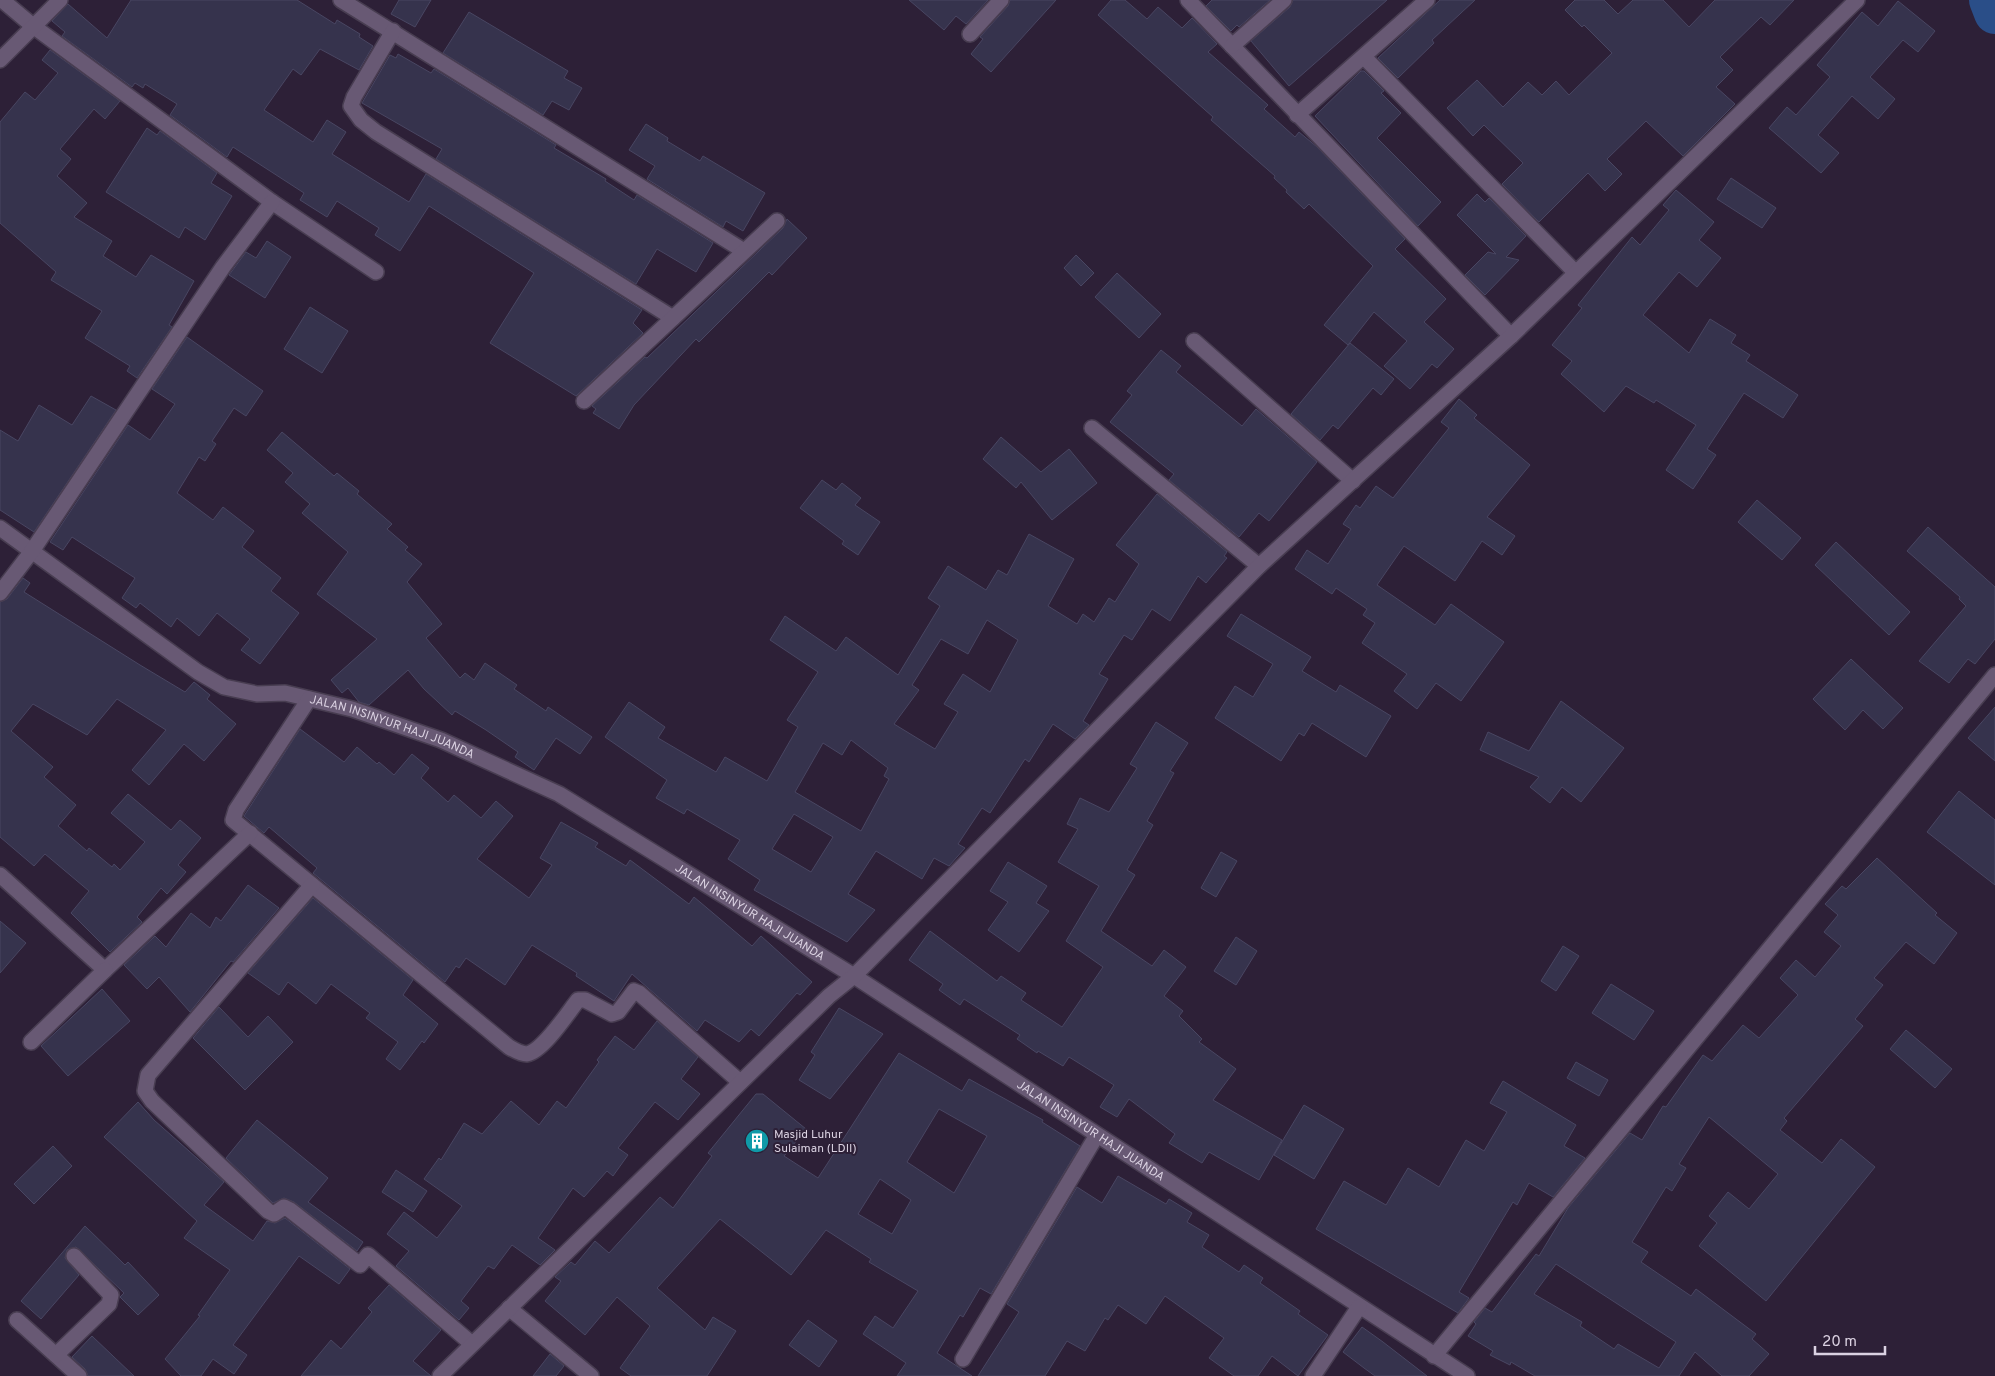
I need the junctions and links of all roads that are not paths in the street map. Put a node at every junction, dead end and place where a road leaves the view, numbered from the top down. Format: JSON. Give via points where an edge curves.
{"nodes":[{"id":1,"x":2,"y":0,"type":"edge"},
{"id":2,"x":60,"y":0,"type":"edge"},
{"id":3,"x":342,"y":0,"type":"edge"},
{"id":4,"x":1001,"y":0,"type":"edge"},
{"id":5,"x":1188,"y":0,"type":"edge"},
{"id":6,"x":1284,"y":0,"type":"edge"},
{"id":7,"x":1427,"y":0,"type":"edge"},
{"id":8,"x":1857,"y":0,"type":"edge"},
{"id":9,"x":33,"y":26,"type":"junction"},
{"id":10,"x":393,"y":31,"type":"junction"},
{"id":11,"x":970,"y":34,"type":"dead end"},
{"id":12,"x":1232,"y":46,"type":"junction"},
{"id":13,"x":1364,"y":57,"type":"junction"},
{"id":14,"x":0,"y":60,"type":"edge"},
{"id":15,"x":1297,"y":115,"type":"junction"},
{"id":16,"x":272,"y":202,"type":"junction"},
{"id":17,"x":777,"y":221,"type":"dead end"},
{"id":18,"x":744,"y":251,"type":"junction"},
{"id":19,"x":376,"y":272,"type":"dead end"},
{"id":20,"x":1575,"y":272,"type":"junction"},
{"id":21,"x":673,"y":318,"type":"junction"},
{"id":22,"x":1511,"y":336,"type":"junction"},
{"id":23,"x":1194,"y":341,"type":"dead end"},
{"id":24,"x":584,"y":402,"type":"dead end"},
{"id":25,"x":1092,"y":428,"type":"dead end"},
{"id":26,"x":1353,"y":481,"type":"junction"},
{"id":27,"x":0,"y":528,"type":"edge"},
{"id":28,"x":32,"y":551,"type":"junction"},
{"id":29,"x":1259,"y":566,"type":"junction"},
{"id":30,"x":0,"y":593,"type":"edge"},
{"id":31,"x":1995,"y":676,"type":"edge"},
{"id":32,"x":309,"y":699,"type":"junction"},
{"id":33,"x":250,"y":833,"type":"junction"},
{"id":34,"x":0,"y":875,"type":"edge"},
{"id":35,"x":312,"y":885,"type":"junction"},
{"id":36,"x":105,"y":970,"type":"junction"},
{"id":37,"x":854,"y":976,"type":"junction"},
{"id":38,"x":31,"y":1042,"type":"dead end"},
{"id":39,"x":740,"y":1082,"type":"junction"},
{"id":40,"x":1097,"y":1135,"type":"junction"},
{"id":41,"x":74,"y":1256,"type":"dead end"},
{"id":42,"x":509,"y":1308,"type":"junction"},
{"id":43,"x":1359,"y":1308,"type":"junction"},
{"id":44,"x":17,"y":1320,"type":"dead end"},
{"id":45,"x":472,"y":1344,"type":"junction"},
{"id":46,"x":56,"y":1355,"type":"junction"},
{"id":47,"x":1434,"y":1356,"type":"junction"},
{"id":48,"x":963,"y":1359,"type":"dead end"},
{"id":49,"x":79,"y":1376,"type":"edge"},
{"id":50,"x":440,"y":1376,"type":"edge"},
{"id":51,"x":591,"y":1376,"type":"edge"},
{"id":52,"x":1314,"y":1376,"type":"edge"},
{"id":53,"x":1467,"y":1376,"type":"edge"}],
"edges":[{"from":1,"to":9,"type":"street"},
{"from":2,"to":9,"type":"street"},
{"from":3,"to":10,"type":"street"},
{"from":4,"to":11,"type":"street"},
{"from":5,"to":12,"type":"street"},
{"from":6,"to":12,"type":"street"},
{"from":7,"to":13,"type":"street"},
{"from":8,"to":20,"type":"street"},
{"from":9,"to":14,"type":"street"},
{"from":9,"to":16,"type":"street"},
{"from":10,"to":18,"type":"street"},
{"from":10,"to":21,"type":"street","via":[[354,97],[351,106],[362,120],[376,132]]},
{"from":12,"to":15,"type":"street"},
{"from":13,"to":15,"type":"street"},
{"from":13,"to":20,"type":"street"},
{"from":15,"to":22,"type":"street"},
{"from":16,"to":19,"type":"street"},
{"from":16,"to":28,"type":"street","via":[[223,267]]},
{"from":17,"to":18,"type":"street"},
{"from":18,"to":21,"type":"street"},
{"from":20,"to":22,"type":"street"},
{"from":21,"to":24,"type":"street"},
{"from":22,"to":26,"type":"street"},
{"from":23,"to":26,"type":"street"},
{"from":25,"to":29,"type":"street"},
{"from":26,"to":29,"type":"street"},
{"from":27,"to":28,"type":"street","name":"JALAN INSINYUR HAJI JUANDA"},
{"from":28,"to":30,"type":"street"},
{"from":28,"to":32,"type":"street","name":"JALAN INSINYUR HAJI JUANDA","via":[[198,672],[224,686],[257,694],[285,693]]},
{"from":29,"to":37,"type":"street"},
{"from":31,"to":47,"type":"street"},
{"from":32,"to":33,"type":"street","via":[[236,810],[233,820]]},
{"from":32,"to":37,"type":"street","name":"JALAN INSINYUR HAJI JUANDA","via":[[352,709],[441,740],[559,794]]},
{"from":33,"to":35,"type":"street"},
{"from":33,"to":36,"type":"street"},
{"from":34,"to":36,"type":"street"},
{"from":35,"to":39,"type":"street","via":[[519,1052],[525,1054],[537,1050],[578,1000],[585,1000],[612,1014],[618,1012],[634,991]]},
{"from":35,"to":45,"type":"street","via":[[148,1076],[145,1091],[268,1211],[274,1214],[284,1207],[290,1210],[360,1265],[368,1256]]},
{"from":36,"to":38,"type":"street"},
{"from":37,"to":39,"type":"street"},
{"from":37,"to":40,"type":"street","name":"JALAN INSINYUR HAJI JUANDA"},
{"from":39,"to":42,"type":"street"},
{"from":40,"to":43,"type":"street","name":"JALAN INSINYUR HAJI JUANDA"},
{"from":40,"to":48,"type":"street"},
{"from":41,"to":46,"type":"street","via":[[111,1295],[109,1304]]},
{"from":42,"to":45,"type":"street"},
{"from":42,"to":51,"type":"street"},
{"from":43,"to":47,"type":"street","name":"JALAN INSINYUR HAJI JUANDA"},
{"from":43,"to":52,"type":"street"},
{"from":44,"to":46,"type":"street"},
{"from":45,"to":50,"type":"street"},
{"from":46,"to":49,"type":"street"},
{"from":47,"to":53,"type":"street","name":"JALAN INSINYUR HAJI JUANDA"}]}
